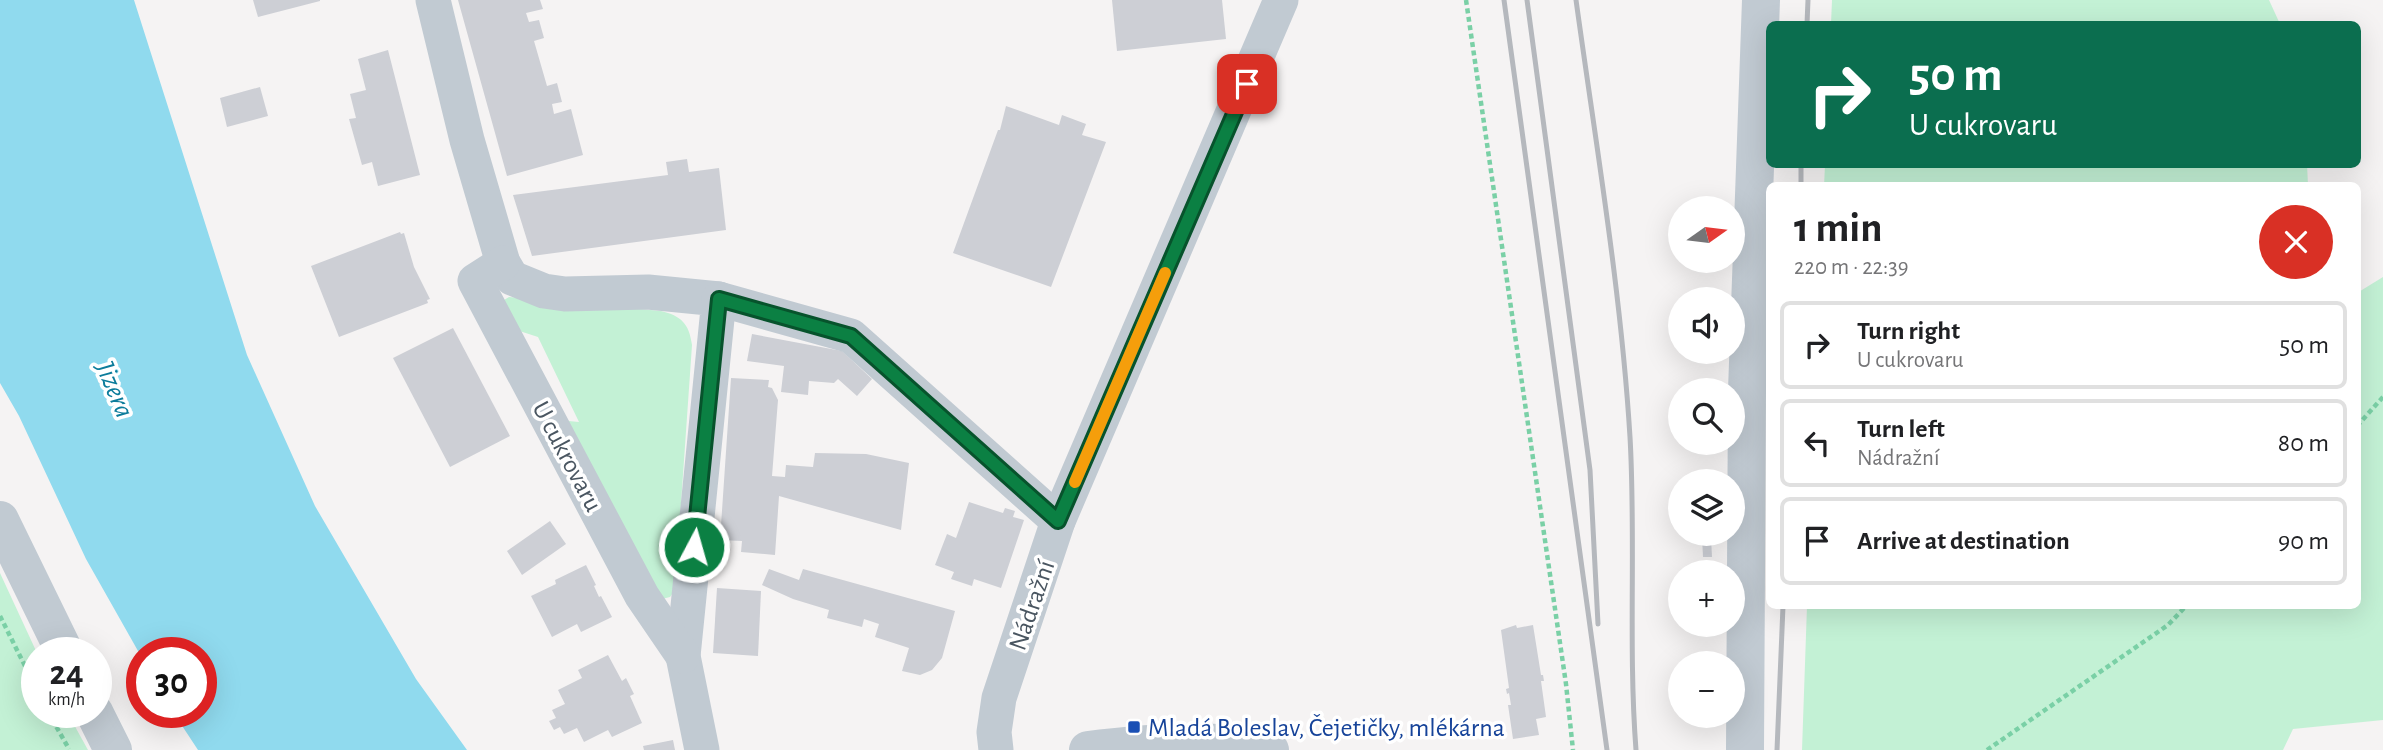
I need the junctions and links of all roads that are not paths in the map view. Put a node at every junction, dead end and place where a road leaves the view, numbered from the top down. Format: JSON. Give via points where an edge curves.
{"nodes":[{"id":1,"x":433,"y":0,"type":"edge"},
{"id":2,"x":1281,"y":0,"type":"edge"},
{"id":3,"x":1761,"y":0,"type":"edge"},
{"id":4,"x":503,"y":263,"type":"junction"},
{"id":5,"x":719,"y":299,"type":"junction"},
{"id":6,"x":0,"y":520,"type":"edge"},
{"id":7,"x":1058,"y":521,"type":"junction"},
{"id":8,"x":57,"y":637,"type":"edge"},
{"id":9,"x":683,"y":656,"type":"junction"},
{"id":10,"x":102,"y":728,"type":"edge"},
{"id":11,"x":113,"y":750,"type":"edge"},
{"id":12,"x":702,"y":750,"type":"edge"},
{"id":13,"x":996,"y":750,"type":"edge"},
{"id":14,"x":1088,"y":750,"type":"edge"},
{"id":15,"x":1270,"y":750,"type":"edge"},
{"id":16,"x":1745,"y":750,"type":"edge"}],
"edges":[{"from":1,"to":4,"type":"street"},
{"from":2,"to":7,"type":"street","name":"Nádražní"},
{"from":3,"to":16,"type":"street","via":[[1747,391]]},
{"from":4,"to":5,"type":"street","via":[[512,278],[565,294],[648,292]]},
{"from":4,"to":9,"type":"street","name":"U cukrovaru","via":[[475,281],[642,596]]},
{"from":5,"to":7,"type":"street","via":[[851,336]]},
{"from":5,"to":9,"type":"street","name":"U cukrovaru"},
{"from":6,"to":8,"type":"street"},
{"from":7,"to":13,"type":"street","name":"Nádražní","via":[[999,698]]},
{"from":9,"to":12,"type":"street","name":"U cukrovaru"},
{"from":10,"to":11,"type":"street"},
{"from":14,"to":15,"type":"street","via":[[1154,743]]}]}
